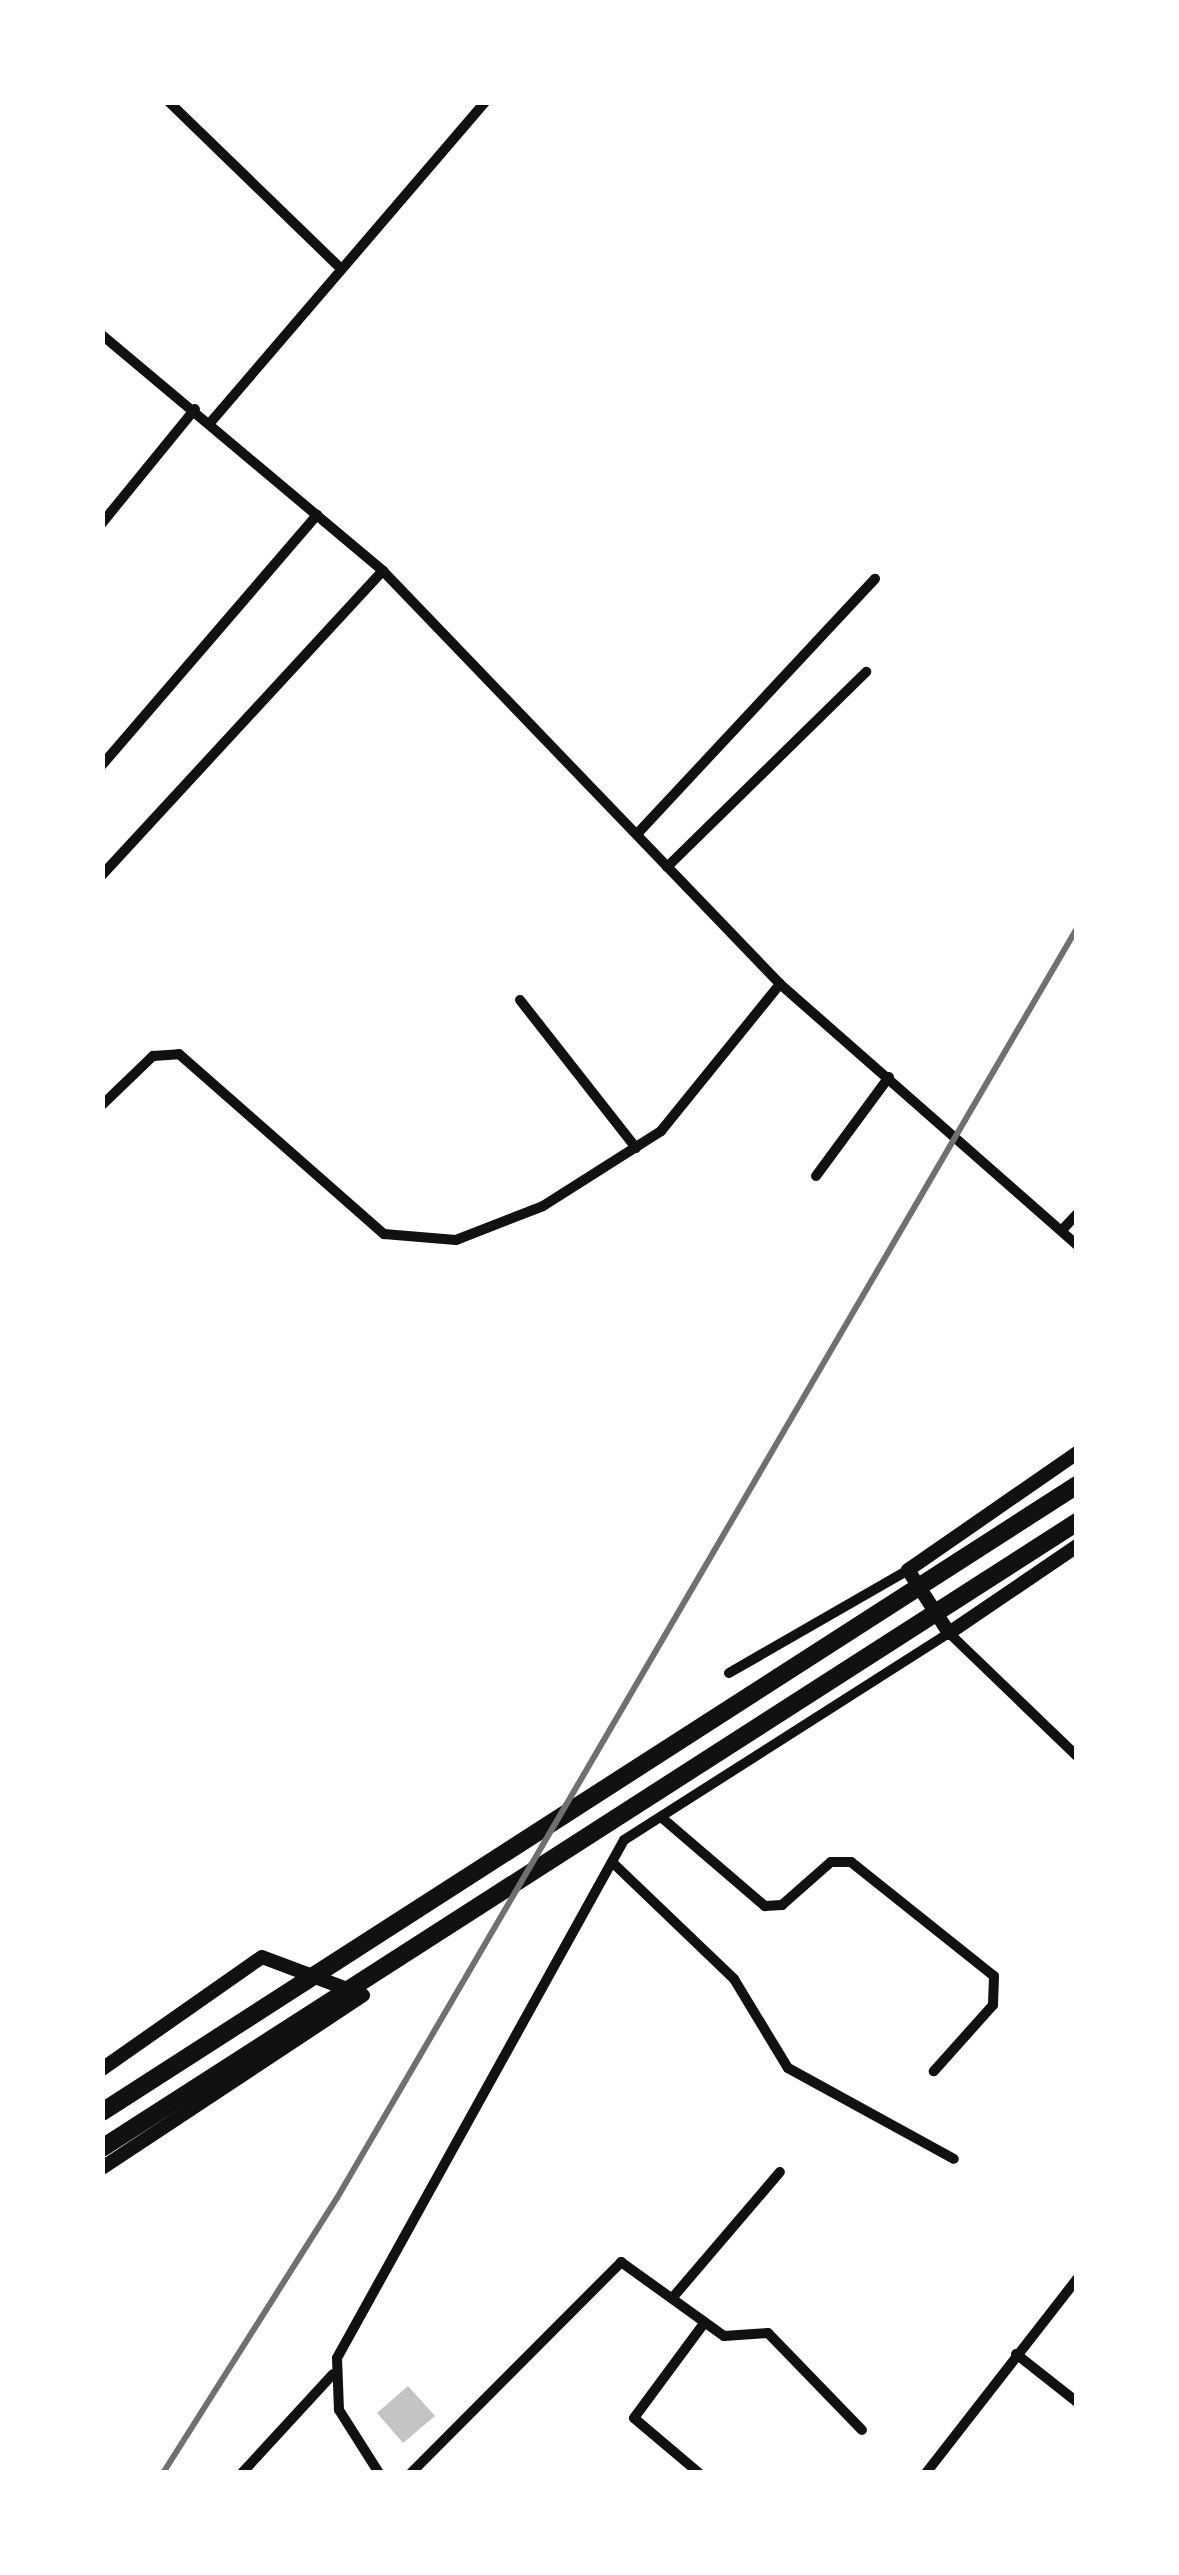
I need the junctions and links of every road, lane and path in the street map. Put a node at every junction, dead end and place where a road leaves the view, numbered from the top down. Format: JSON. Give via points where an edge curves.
{"nodes":[{"id":1,"x":170,"y":102,"type":"edge"},
{"id":2,"x":485,"y":102,"type":"edge"},
{"id":3,"x":338,"y":265,"type":"junction"},
{"id":4,"x":102,"y":335,"type":"edge"},
{"id":5,"x":195,"y":409,"type":"junction"},
{"id":6,"x":210,"y":423,"type":"junction"},
{"id":7,"x":317,"y":515,"type":"junction"},
{"id":8,"x":102,"y":523,"type":"edge"},
{"id":9,"x":383,"y":571,"type":"junction"},
{"id":10,"x":875,"y":579,"type":"dead end"},
{"id":11,"x":866,"y":672,"type":"dead end"},
{"id":12,"x":102,"y":765,"type":"edge"},
{"id":13,"x":638,"y":834,"type":"junction"},
{"id":14,"x":667,"y":867,"type":"junction"},
{"id":15,"x":102,"y":875,"type":"edge"},
{"id":16,"x":780,"y":985,"type":"junction"},
{"id":17,"x":520,"y":1000,"type":"dead end"},
{"id":18,"x":890,"y":1077,"type":"junction"},
{"id":19,"x":102,"y":1105,"type":"edge"},
{"id":20,"x":636,"y":1148,"type":"junction"},
{"id":21,"x":816,"y":1176,"type":"dead end"},
{"id":22,"x":1077,"y":1214,"type":"edge"},
{"id":23,"x":1063,"y":1229,"type":"junction"},
{"id":24,"x":1077,"y":1245,"type":"edge"},
{"id":25,"x":1077,"y":1453,"type":"edge"},
{"id":26,"x":1077,"y":1485,"type":"edge"},
{"id":27,"x":1077,"y":1522,"type":"edge"},
{"id":28,"x":1077,"y":1546,"type":"edge"},
{"id":29,"x":908,"y":1570,"type":"junction"},
{"id":30,"x":949,"y":1633,"type":"junction"},
{"id":31,"x":729,"y":1673,"type":"dead end"},
{"id":32,"x":1077,"y":1756,"type":"edge"},
{"id":33,"x":661,"y":1817,"type":"junction"},
{"id":34,"x":612,"y":1862,"type":"junction"},
{"id":35,"x":102,"y":2069,"type":"edge"},
{"id":36,"x":934,"y":2071,"type":"dead end"},
{"id":37,"x":102,"y":2113,"type":"edge"},
{"id":38,"x":102,"y":2148,"type":"edge"},
{"id":39,"x":954,"y":2159,"type":"dead end"},
{"id":40,"x":102,"y":2168,"type":"edge"},
{"id":41,"x":780,"y":2172,"type":"dead end"},
{"id":42,"x":1077,"y":2279,"type":"edge"},
{"id":43,"x":674,"y":2296,"type":"junction"},
{"id":44,"x":705,"y":2322,"type":"junction"},
{"id":45,"x":1016,"y":2354,"type":"junction"},
{"id":46,"x":333,"y":2374,"type":"junction"},
{"id":47,"x":1077,"y":2402,"type":"edge"},
{"id":48,"x":862,"y":2430,"type":"dead end"},
{"id":49,"x":242,"y":2473,"type":"edge"},
{"id":50,"x":379,"y":2473,"type":"edge"},
{"id":51,"x":411,"y":2473,"type":"edge"},
{"id":52,"x":699,"y":2473,"type":"edge"},
{"id":53,"x":926,"y":2473,"type":"edge"}],
"edges":[{"from":1,"to":3,"type":"street"},
{"from":2,"to":3,"type":"street"},
{"from":3,"to":6,"type":"street"},
{"from":4,"to":5,"type":"street"},
{"from":5,"to":6,"type":"street"},
{"from":5,"to":8,"type":"street"},
{"from":6,"to":7,"type":"street"},
{"from":7,"to":9,"type":"street"},
{"from":7,"to":12,"type":"street"},
{"from":9,"to":13,"type":"street"},
{"from":9,"to":15,"type":"street"},
{"from":10,"to":13,"type":"street"},
{"from":11,"to":14,"type":"street"},
{"from":13,"to":14,"type":"street"},
{"from":14,"to":16,"type":"street"},
{"from":16,"to":18,"type":"street"},
{"from":16,"to":20,"type":"street","via":[[674,1121]]},
{"from":17,"to":20,"type":"street"},
{"from":18,"to":21,"type":"street"},
{"from":18,"to":23,"type":"street"},
{"from":19,"to":20,"type":"street","via":[[153,1056],[179,1054],[364,1220],[432,1243],[543,1206]]},
{"from":22,"to":23,"type":"street"},
{"from":23,"to":24,"type":"street"},
{"from":25,"to":29,"type":"street"},
{"from":26,"to":37,"type":"highway"},
{"from":27,"to":38,"type":"highway"},
{"from":28,"to":30,"type":"street"},
{"from":29,"to":30,"type":"street"},
{"from":29,"to":31,"type":"street"},
{"from":30,"to":32,"type":"street"},
{"from":30,"to":33,"type":"street"},
{"from":33,"to":34,"type":"street"},
{"from":33,"to":36,"type":"street","via":[[765,1906],[782,1905],[830,1862],[851,1862],[994,1976],[993,2005]]},
{"from":34,"to":39,"type":"street","via":[[734,1979],[788,2068]]},
{"from":34,"to":46,"type":"street","via":[[363,2297]]},
{"from":35,"to":40,"type":"street","via":[[262,1957],[363,1995]]},
{"from":41,"to":43,"type":"street"},
{"from":42,"to":45,"type":"street"},
{"from":43,"to":44,"type":"street"},
{"from":43,"to":51,"type":"street","via":[[639,2266],[614,2265]]},
{"from":44,"to":48,"type":"street","via":[[729,2338],[768,2332]]},
{"from":44,"to":52,"type":"street","via":[[634,2418]]},
{"from":45,"to":47,"type":"street"},
{"from":45,"to":53,"type":"street"},
{"from":46,"to":49,"type":"street"},
{"from":46,"to":50,"type":"street","via":[[344,2425]]}]}
